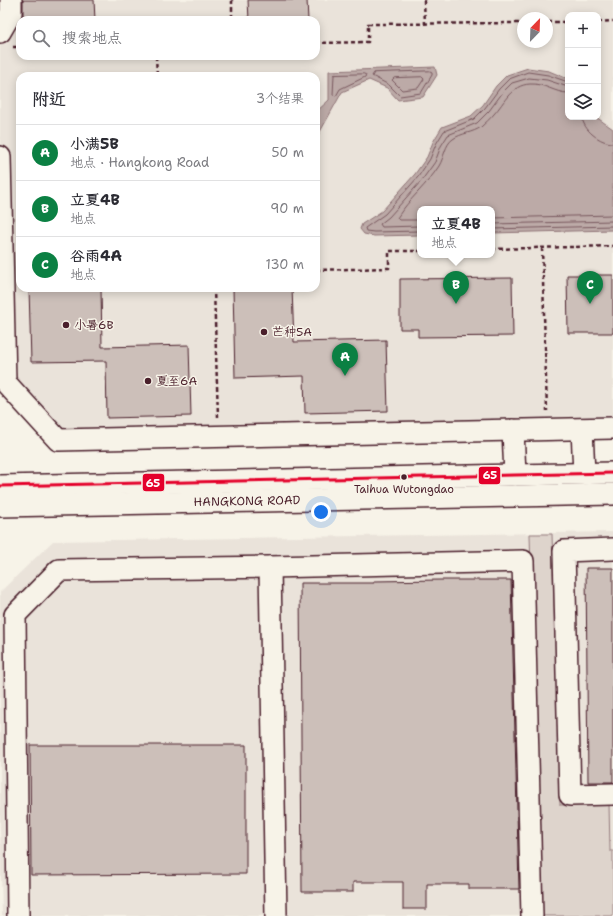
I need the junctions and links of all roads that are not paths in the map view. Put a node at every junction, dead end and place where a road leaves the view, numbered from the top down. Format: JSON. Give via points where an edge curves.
{"nodes":[{"id":1,"x":11,"y":0,"type":"edge"},
{"id":2,"x":0,"y":32,"type":"edge"},
{"id":3,"x":0,"y":157,"type":"edge"},
{"id":4,"x":0,"y":184,"type":"edge"},
{"id":5,"x":2,"y":261,"type":"junction"},
{"id":6,"x":18,"y":375,"type":"dead end"},
{"id":7,"x":613,"y":428,"type":"edge"},
{"id":8,"x":582,"y":429,"type":"junction"},
{"id":9,"x":513,"y":430,"type":"junction"},
{"id":10,"x":613,"y":473,"type":"edge"},
{"id":11,"x":584,"y":474,"type":"junction"},
{"id":12,"x":515,"y":475,"type":"junction"},
{"id":13,"x":0,"y":486,"type":"edge"},
{"id":14,"x":613,"y":494,"type":"edge"},
{"id":15,"x":0,"y":506,"type":"edge"},
{"id":16,"x":613,"y":549,"type":"edge"},
{"id":17,"x":270,"y":567,"type":"junction"},
{"id":18,"x":613,"y":794,"type":"edge"},
{"id":19,"x":18,"y":916,"type":"edge"},
{"id":20,"x":276,"y":916,"type":"edge"},
{"id":21,"x":532,"y":916,"type":"edge"}],
"edges":[{"from":1,"to":2,"type":"street","via":[[11,13]]},
{"from":3,"to":4,"type":"street"},
{"from":4,"to":5,"type":"street"},
{"from":5,"to":6,"type":"street","via":[[16,292]]},
{"from":5,"to":9,"type":"street","via":[[5,382],[58,440]]},
{"from":7,"to":8,"type":"street"},
{"from":8,"to":9,"type":"street"},
{"from":8,"to":11,"type":"street"},
{"from":9,"to":12,"type":"street"},
{"from":10,"to":11,"type":"street","name":"HANGKONG ROAD"},
{"from":11,"to":12,"type":"street","name":"HANGKONG ROAD"},
{"from":12,"to":13,"type":"street","name":"HANGKONG ROAD"},
{"from":14,"to":15,"type":"street","name":"HANGKONG ROAD"},
{"from":16,"to":18,"type":"street","via":[[564,550],[570,794]]},
{"from":17,"to":19,"type":"street","via":[[59,570],[15,615]]},
{"from":17,"to":20,"type":"street"},
{"from":17,"to":21,"type":"street","via":[[523,561]]}]}
